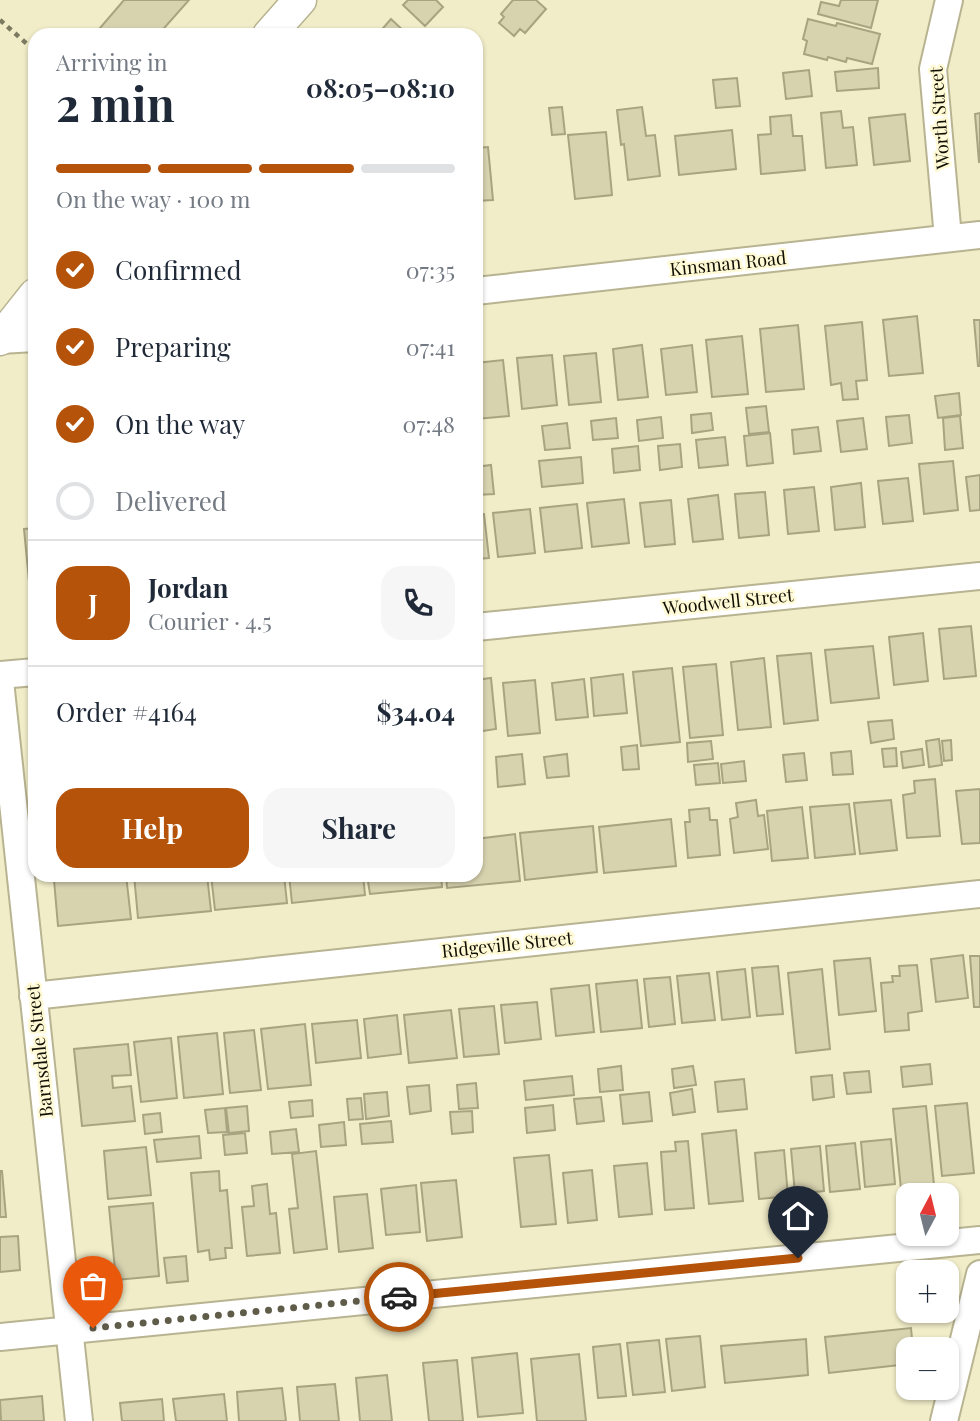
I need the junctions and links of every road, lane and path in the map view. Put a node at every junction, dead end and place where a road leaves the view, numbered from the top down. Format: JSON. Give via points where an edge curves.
{"nodes":[{"id":1,"x":300,"y":0,"type":"edge"},
{"id":2,"x":949,"y":0,"type":"edge"},
{"id":3,"x":0,"y":20,"type":"edge"},
{"id":4,"x":275,"y":28,"type":"edge"},
{"id":5,"x":28,"y":45,"type":"edge"},
{"id":6,"x":980,"y":235,"type":"edge"},
{"id":7,"x":948,"y":238,"type":"junction"},
{"id":8,"x":483,"y":290,"type":"edge"},
{"id":9,"x":28,"y":304,"type":"edge"},
{"id":10,"x":28,"y":338,"type":"edge"},
{"id":11,"x":0,"y":340,"type":"edge"},
{"id":12,"x":980,"y":576,"type":"edge"},
{"id":13,"x":483,"y":626,"type":"edge"},
{"id":14,"x":28,"y":673,"type":"edge"},
{"id":15,"x":0,"y":675,"type":"edge"},
{"id":16,"x":0,"y":681,"type":"edge"},
{"id":17,"x":980,"y":894,"type":"edge"},
{"id":18,"x":33,"y":996,"type":"junction"},
{"id":19,"x":980,"y":1240,"type":"edge"},
{"id":20,"x":980,"y":1274,"type":"edge"},
{"id":21,"x":69,"y":1330,"type":"junction"},
{"id":22,"x":0,"y":1337,"type":"edge"},
{"id":23,"x":79,"y":1421,"type":"edge"},
{"id":24,"x":944,"y":1421,"type":"edge"}],
"edges":[{"from":1,"to":4,"type":"main road"},
{"from":2,"to":7,"type":"street","name":"Worth Street","via":[[933,69]]},
{"from":3,"to":5,"type":"path"},
{"from":6,"to":7,"type":"street","name":"Kinsman Road"},
{"from":7,"to":8,"type":"street","name":"Kinsman Road"},
{"from":9,"to":11,"type":"main road"},
{"from":10,"to":11,"type":"street"},
{"from":12,"to":13,"type":"street","name":"Woodwell Street"},
{"from":14,"to":15,"type":"street"},
{"from":16,"to":18,"type":"street","name":"Barnsdale Street"},
{"from":17,"to":18,"type":"street","name":"Ridgeville Street"},
{"from":18,"to":21,"type":"street","name":"Barnsdale Street"},
{"from":19,"to":21,"type":"street"},
{"from":20,"to":24,"type":"street"},
{"from":21,"to":22,"type":"street"},
{"from":21,"to":23,"type":"street","name":"Barnsdale Street"}]}
